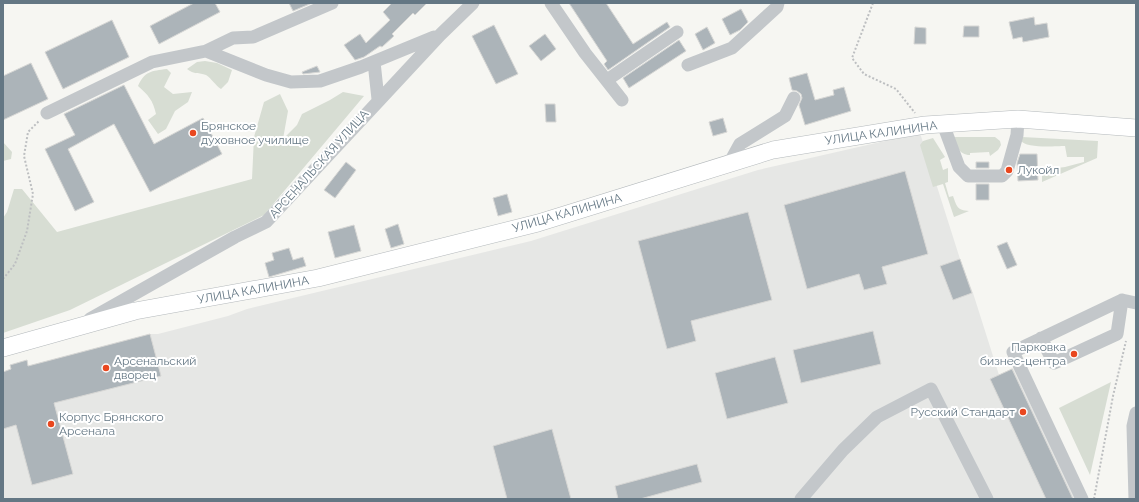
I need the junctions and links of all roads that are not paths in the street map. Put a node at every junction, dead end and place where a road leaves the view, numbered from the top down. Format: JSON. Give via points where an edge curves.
{"nodes":[{"id":1,"x":332,"y":3,"type":"edge"},
{"id":2,"x":473,"y":3,"type":"edge"},
{"id":3,"x":551,"y":3,"type":"edge"},
{"id":4,"x":778,"y":3,"type":"edge"},
{"id":5,"x":677,"y":32,"type":"dead end"},
{"id":6,"x":440,"y":34,"type":"junction"},
{"id":7,"x":206,"y":51,"type":"junction"},
{"id":8,"x":374,"y":62,"type":"junction"},
{"id":9,"x":688,"y":65,"type":"dead end"},
{"id":10,"x":606,"y":80,"type":"junction"},
{"id":11,"x":794,"y":98,"type":"dead end"},
{"id":12,"x":378,"y":99,"type":"junction"},
{"id":13,"x":622,"y":100,"type":"dead end"},
{"id":14,"x":47,"y":113,"type":"road end"},
{"id":15,"x":1018,"y":119,"type":"junction"},
{"id":16,"x":943,"y":124,"type":"junction"},
{"id":17,"x":1136,"y":128,"type":"edge"},
{"id":18,"x":729,"y":164,"type":"junction"},
{"id":19,"x":1122,"y":300,"type":"junction"},
{"id":20,"x":1136,"y":303,"type":"edge"},
{"id":21,"x":77,"y":326,"type":"junction"},
{"id":22,"x":1042,"y":338,"type":"junction"},
{"id":23,"x":3,"y":348,"type":"edge"},
{"id":24,"x":1136,"y":413,"type":"edge"},
{"id":25,"x":1135,"y":498,"type":"edge"},
{"id":26,"x":801,"y":499,"type":"edge"},
{"id":27,"x":987,"y":499,"type":"edge"},
{"id":28,"x":1082,"y":499,"type":"edge"}],
"edges":[{"from":1,"to":7,"type":"street","via":[[253,36],[233,38]]},
{"from":2,"to":6,"type":"street","name":"АРСЕНАЛЬСКАЯ УЛИЦА"},
{"from":3,"to":10,"type":"street"},
{"from":4,"to":9,"type":"street","via":[[777,7],[732,48]]},
{"from":5,"to":10,"type":"street"},
{"from":6,"to":8,"type":"street"},
{"from":6,"to":12,"type":"street","name":"АРСЕНАЛЬСКАЯ УЛИЦА"},
{"from":7,"to":8,"type":"street","via":[[291,82],[320,81]]},
{"from":7,"to":14,"type":"street","via":[[152,62]]},
{"from":8,"to":12,"type":"street"},
{"from":10,"to":13,"type":"street"},
{"from":11,"to":18,"type":"street","via":[[785,116],[740,144]]},
{"from":12,"to":21,"type":"street","name":"АРСЕНАЛЬСКАЯ УЛИЦА","via":[[266,222]]},
{"from":15,"to":16,"type":"main road","name":"УЛИЦА КАЛИНИНА"},
{"from":15,"to":16,"type":"street","via":[[1017,135],[1007,171],[1002,176],[968,176],[958,167]]},
{"from":15,"to":17,"type":"main road","name":"УЛИЦА КАЛИНИНА"},
{"from":16,"to":18,"type":"main road","name":"УЛИЦА КАЛИНИНА","via":[[773,150]]},
{"from":18,"to":21,"type":"main road","name":"УЛИЦА КАЛИНИНА","via":[[530,225],[318,278],[135,311]]},
{"from":19,"to":20,"type":"street"},
{"from":19,"to":22,"type":"street"},
{"from":19,"to":22,"type":"street","via":[[1117,334],[1054,364]]},
{"from":21,"to":23,"type":"main road","name":"УЛИЦА КАЛИНИНА"},
{"from":22,"to":28,"type":"street","via":[[1013,352]]},
{"from":24,"to":25,"type":"street","via":[[1133,426]]},
{"from":26,"to":27,"type":"street","via":[[843,450],[877,417],[931,389]]}]}
